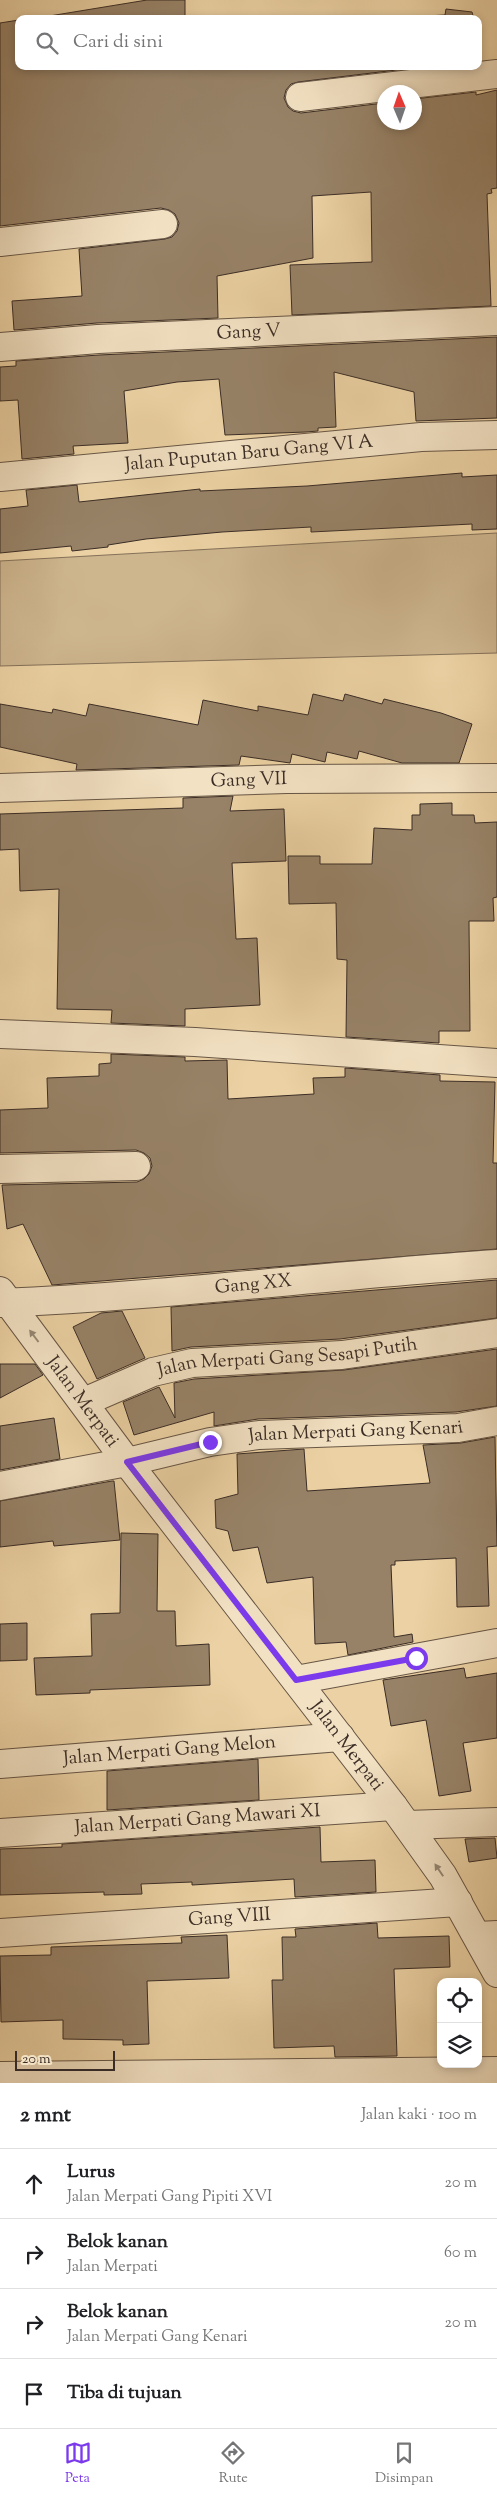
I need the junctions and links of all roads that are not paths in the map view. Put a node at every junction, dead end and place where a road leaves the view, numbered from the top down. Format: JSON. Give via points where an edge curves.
{"nodes":[{"id":1,"x":497,"y":74,"type":"edge"},
{"id":2,"x":300,"y":97,"type":"dead end"},
{"id":3,"x":163,"y":224,"type":"dead end"},
{"id":4,"x":0,"y":242,"type":"edge"},
{"id":5,"x":497,"y":321,"type":"edge"},
{"id":6,"x":0,"y":347,"type":"edge"},
{"id":7,"x":497,"y":434,"type":"edge"},
{"id":8,"x":0,"y":477,"type":"edge"},
{"id":9,"x":497,"y":778,"type":"edge"},
{"id":10,"x":0,"y":788,"type":"edge"},
{"id":11,"x":0,"y":1034,"type":"edge"},
{"id":12,"x":497,"y":1063,"type":"edge"},
{"id":13,"x":136,"y":1166,"type":"dead end"},
{"id":14,"x":0,"y":1169,"type":"edge"},
{"id":15,"x":497,"y":1264,"type":"edge"},
{"id":16,"x":3,"y":1299,"type":"edge"},
{"id":17,"x":497,"y":1333,"type":"edge"},
{"id":18,"x":84,"y":1402,"type":"junction"},
{"id":19,"x":497,"y":1421,"type":"edge"},
{"id":20,"x":127,"y":1462,"type":"junction"},
{"id":21,"x":0,"y":1486,"type":"edge"},
{"id":22,"x":497,"y":1643,"type":"edge"},
{"id":23,"x":296,"y":1680,"type":"junction"},
{"id":24,"x":340,"y":1737,"type":"junction"},
{"id":25,"x":0,"y":1764,"type":"edge"},
{"id":26,"x":400,"y":1816,"type":"junction"},
{"id":27,"x":497,"y":1822,"type":"edge"},
{"id":28,"x":0,"y":1833,"type":"edge"},
{"id":29,"x":458,"y":1902,"type":"junction"},
{"id":30,"x":0,"y":1934,"type":"edge"},
{"id":31,"x":488,"y":1936,"type":"edge"},
{"id":32,"x":497,"y":1973,"type":"edge"},
{"id":33,"x":497,"y":2071,"type":"edge"},
{"id":34,"x":0,"y":2076,"type":"edge"}],
"edges":[{"from":1,"to":2,"type":"street"},
{"from":3,"to":4,"type":"street"},
{"from":5,"to":6,"type":"street","name":"Gang V","via":[[98,339]]},
{"from":7,"to":8,"type":"street","name":"Jalan Puputan Baru Gang VI A","via":[[421,436]]},
{"from":9,"to":10,"type":"street","name":"Gang VII","via":[[287,779]]},
{"from":11,"to":12,"type":"street","via":[[195,1042]]},
{"from":13,"to":14,"type":"street"},
{"from":15,"to":16,"type":"street","name":"Gang XX","via":[[128,1296]]},
{"from":18,"to":16,"type":"street","name":"Jalan Merpati","one_way":true},
{"from":17,"to":18,"type":"street","name":"Jalan Merpati Gang Sesapi Putih","via":[[342,1355],[192,1363],[153,1372]]},
{"from":18,"to":20,"type":"street","name":"Jalan Merpati"},
{"from":19,"to":20,"type":"street","name":"Jalan Merpati Gang Kenari","via":[[458,1428],[259,1435],[210,1442]]},
{"from":20,"to":21,"type":"street","name":"Jalan Merpati Gang Kenari"},
{"from":20,"to":23,"type":"street","name":"Jalan Merpati"},
{"from":22,"to":23,"type":"street"},
{"from":23,"to":24,"type":"street","name":"Jalan Merpati"},
{"from":24,"to":25,"type":"street","name":"Jalan Merpati Gang Melon"},
{"from":24,"to":26,"type":"street","name":"Jalan Merpati"},
{"from":26,"to":27,"type":"street","name":"Jalan Merpati Gang Mawari XI"},
{"from":26,"to":28,"type":"street","name":"Jalan Merpati Gang Mawari XI"},
{"from":29,"to":26,"type":"street","name":"Jalan Merpati","one_way":true},
{"from":29,"to":30,"type":"street","name":"Gang VIII"},
{"from":29,"to":31,"type":"street","name":"Jalan Merpati"},
{"from":31,"to":32,"type":"street","name":"Jalan Merpati"},
{"from":33,"to":34,"type":"street"}]}
